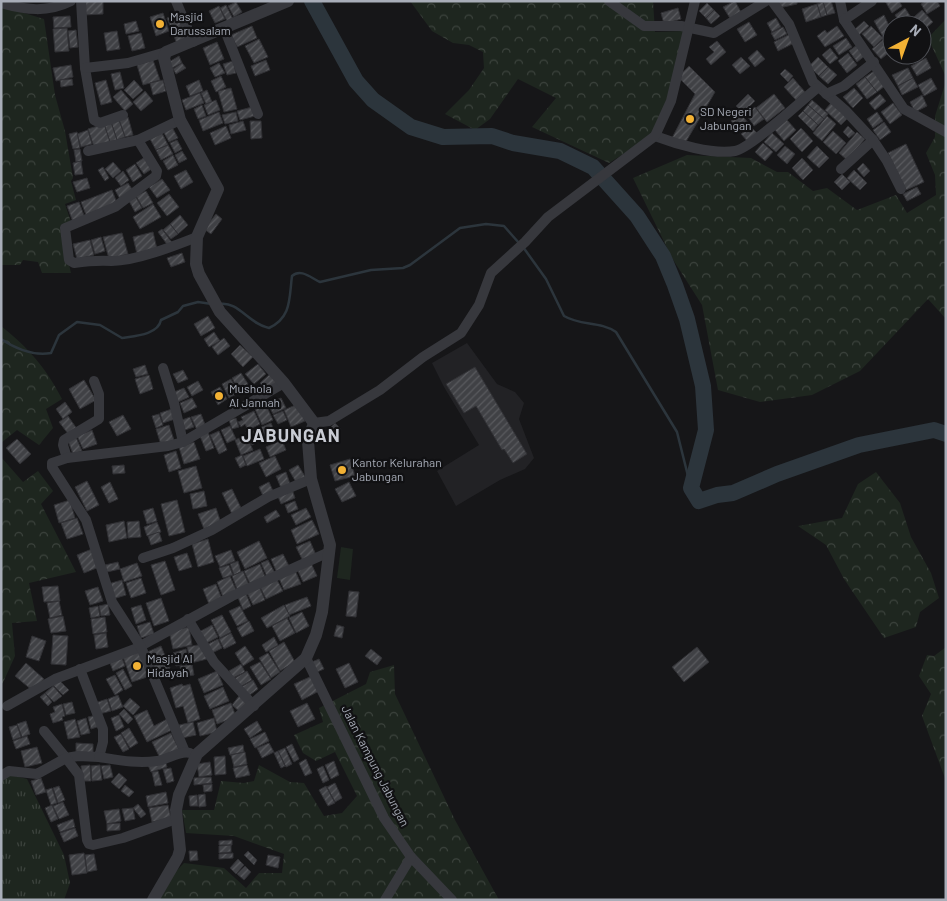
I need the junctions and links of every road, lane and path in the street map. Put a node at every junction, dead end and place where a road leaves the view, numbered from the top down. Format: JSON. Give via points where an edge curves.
{"nodes":[{"id":1,"x":71,"y":1,"type":"edge"},
{"id":2,"x":81,"y":1,"type":"edge"},
{"id":3,"x":176,"y":1,"type":"edge"},
{"id":4,"x":288,"y":1,"type":"edge"},
{"id":5,"x":609,"y":1,"type":"edge"},
{"id":6,"x":695,"y":1,"type":"edge"},
{"id":7,"x":766,"y":1,"type":"edge"},
{"id":8,"x":772,"y":1,"type":"edge"},
{"id":9,"x":840,"y":1,"type":"edge"},
{"id":10,"x":872,"y":1,"type":"edge"},
{"id":11,"x":1,"y":3,"type":"edge"},
{"id":12,"x":844,"y":20,"type":"junction"},
{"id":13,"x":689,"y":26,"type":"junction"},
{"id":14,"x":224,"y":28,"type":"junction"},
{"id":15,"x":193,"y":42,"type":"junction"},
{"id":16,"x":166,"y":52,"type":"junction"},
{"id":17,"x":874,"y":62,"type":"junction"},
{"id":18,"x":85,"y":68,"type":"junction"},
{"id":19,"x":822,"y":91,"type":"junction"},
{"id":20,"x":258,"y":114,"type":"dead end"},
{"id":21,"x":123,"y":115,"type":"dead end"},
{"id":22,"x":180,"y":120,"type":"junction"},
{"id":23,"x":946,"y":132,"type":"edge"},
{"id":24,"x":655,"y":136,"type":"junction"},
{"id":25,"x":138,"y":140,"type":"junction"},
{"id":26,"x":873,"y":140,"type":"junction"},
{"id":27,"x":88,"y":151,"type":"dead end"},
{"id":28,"x":841,"y":169,"type":"dead end"},
{"id":29,"x":901,"y":189,"type":"dead end"},
{"id":30,"x":197,"y":237,"type":"junction"},
{"id":31,"x":163,"y":368,"type":"dead end"},
{"id":32,"x":94,"y":381,"type":"dead end"},
{"id":33,"x":284,"y":383,"type":"junction"},
{"id":34,"x":314,"y":423,"type":"junction"},
{"id":35,"x":183,"y":442,"type":"junction"},
{"id":36,"x":67,"y":458,"type":"junction"},
{"id":37,"x":311,"y":479,"type":"junction"},
{"id":38,"x":330,"y":552,"type":"junction"},
{"id":39,"x":143,"y":558,"type":"dead end"},
{"id":40,"x":188,"y":619,"type":"junction"},
{"id":41,"x":140,"y":647,"type":"junction"},
{"id":42,"x":306,"y":658,"type":"junction"},
{"id":43,"x":80,"y":669,"type":"junction"},
{"id":44,"x":7,"y":706,"type":"dead end"},
{"id":45,"x":254,"y":706,"type":"junction"},
{"id":46,"x":44,"y":731,"type":"dead end"},
{"id":47,"x":191,"y":753,"type":"junction"},
{"id":48,"x":98,"y":757,"type":"junction"},
{"id":49,"x":66,"y":758,"type":"junction"},
{"id":50,"x":1,"y":776,"type":"edge"},
{"id":51,"x":176,"y":819,"type":"junction"},
{"id":52,"x":411,"y":857,"type":"junction"},
{"id":53,"x":152,"y":900,"type":"edge"},
{"id":54,"x":385,"y":900,"type":"edge"},
{"id":55,"x":452,"y":900,"type":"edge"}],
"edges":[{"from":1,"to":11,"type":"street","via":[[44,10],[28,10]]},
{"from":2,"to":18,"type":"street"},
{"from":3,"to":15,"type":"street"},
{"from":4,"to":14,"type":"street"},
{"from":5,"to":13,"type":"street","via":[[644,26]]},
{"from":6,"to":13,"type":"street"},
{"from":7,"to":13,"type":"street","via":[[718,32]]},
{"from":8,"to":19,"type":"street","via":[[789,24],[808,72]]},
{"from":9,"to":12,"type":"street"},
{"from":10,"to":12,"type":"street"},
{"from":12,"to":17,"type":"street"},
{"from":13,"to":24,"type":"street","via":[[671,101]]},
{"from":14,"to":15,"type":"street"},
{"from":14,"to":20,"type":"street"},
{"from":15,"to":16,"type":"street"},
{"from":16,"to":18,"type":"street","via":[[128,63]]},
{"from":16,"to":22,"type":"street","via":[[164,58]]},
{"from":17,"to":19,"type":"street","via":[[844,86]]},
{"from":17,"to":23,"type":"street","via":[[904,108]]},
{"from":18,"to":21,"type":"street","via":[[94,120],[100,123]]},
{"from":19,"to":24,"type":"street","via":[[749,146],[734,151],[680,146]]},
{"from":19,"to":26,"type":"street"},
{"from":22,"to":25,"type":"street"},
{"from":22,"to":30,"type":"street","via":[[218,189]]},
{"from":24,"to":34,"type":"street","via":[[548,218],[491,273],[479,306],[461,333],[380,390],[328,421]]},
{"from":25,"to":27,"type":"street"},
{"from":25,"to":30,"type":"street","via":[[157,172],[156,176],[115,207],[66,228],[69,260],[74,263],[112,261],[164,250]]},
{"from":26,"to":28,"type":"street"},
{"from":26,"to":29,"type":"street"},
{"from":30,"to":33,"type":"street","via":[[197,269],[212,301]]},
{"from":31,"to":35,"type":"street"},
{"from":32,"to":36,"type":"street","via":[[101,415],[96,423],[64,440]]},
{"from":33,"to":34,"type":"street"},
{"from":33,"to":35,"type":"street"},
{"from":34,"to":37,"type":"street","via":[[308,441]]},
{"from":35,"to":36,"type":"street"},
{"from":36,"to":41,"type":"street","via":[[55,460],[52,467],[86,520],[112,602]]},
{"from":37,"to":38,"type":"street"},
{"from":37,"to":39,"type":"street","via":[[268,497],[212,530]]},
{"from":38,"to":40,"type":"street"},
{"from":38,"to":42,"type":"street","via":[[322,612]]},
{"from":40,"to":41,"type":"street"},
{"from":40,"to":45,"type":"street","via":[[214,662]]},
{"from":41,"to":43,"type":"street"},
{"from":41,"to":47,"type":"street"},
{"from":42,"to":45,"type":"street"},
{"from":42,"to":52,"type":"street","name":"Jalan Kampung Jabungan","via":[[384,818]]},
{"from":43,"to":44,"type":"street"},
{"from":43,"to":48,"type":"street","via":[[102,728],[104,742]]},
{"from":45,"to":47,"type":"street"},
{"from":46,"to":49,"type":"street"},
{"from":47,"to":48,"type":"street","via":[[135,763]]},
{"from":47,"to":51,"type":"street"},
{"from":48,"to":49,"type":"street"},
{"from":49,"to":50,"type":"street","via":[[37,774],[10,771]]},
{"from":49,"to":51,"type":"street","via":[[79,775],[89,844],[123,838]]},
{"from":51,"to":53,"type":"street","via":[[178,857]]},
{"from":52,"to":54,"type":"street"},
{"from":52,"to":55,"type":"street","name":"Jalan Kampung Jabungan"}]}
